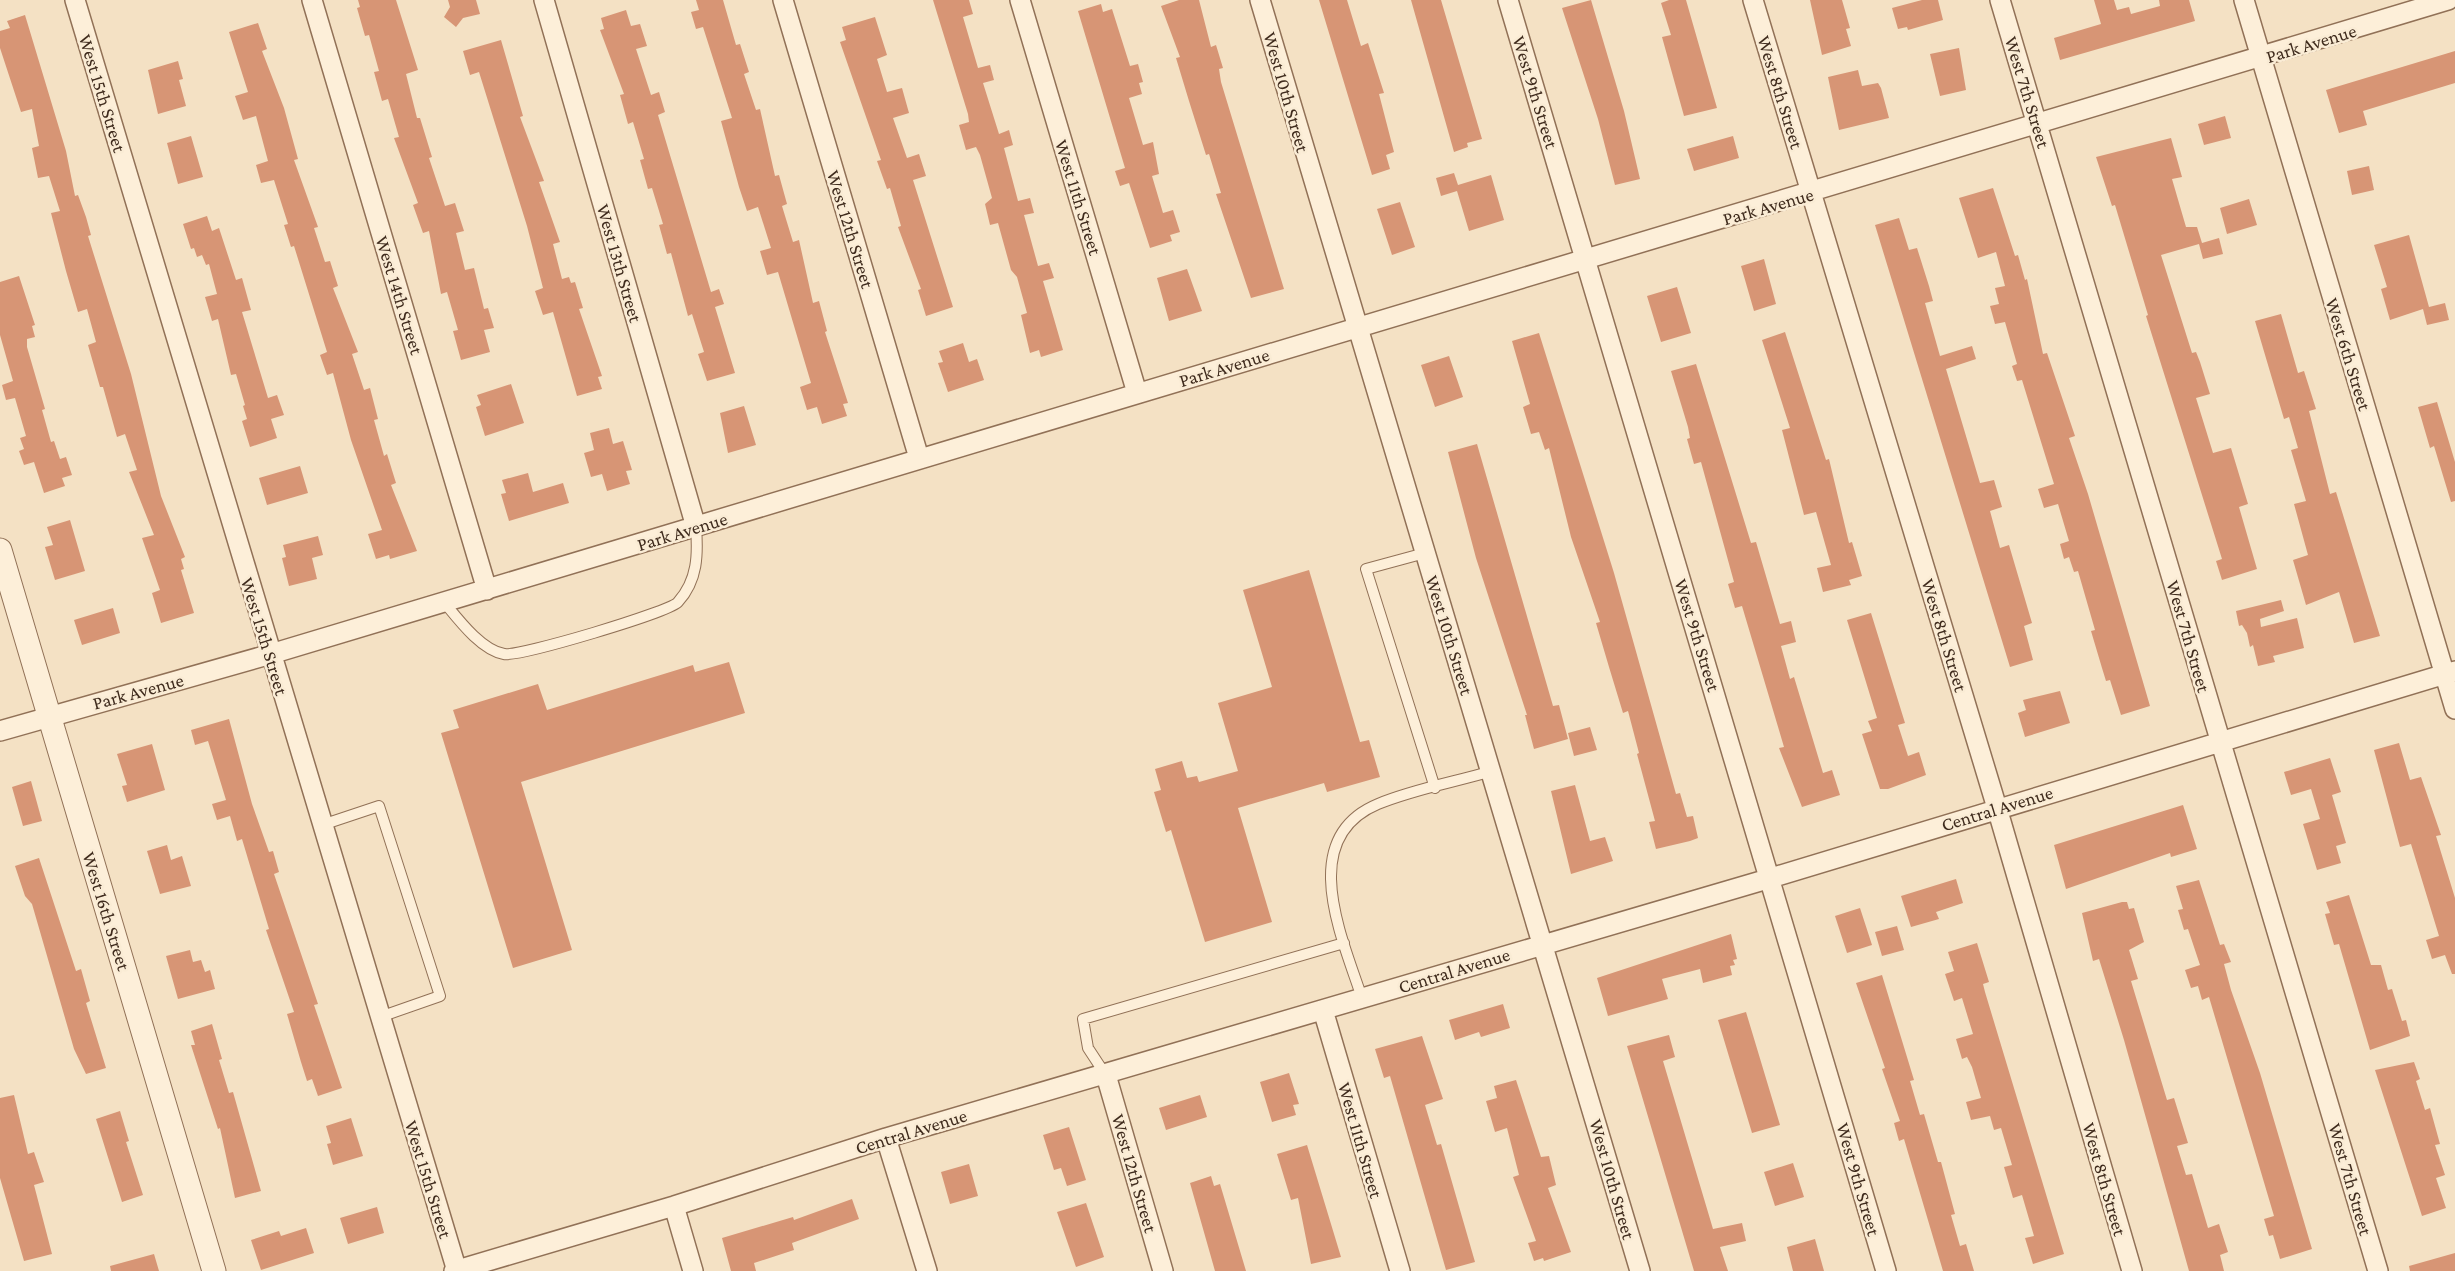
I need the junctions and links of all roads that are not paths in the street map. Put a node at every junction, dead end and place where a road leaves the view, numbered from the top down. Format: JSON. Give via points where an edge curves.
{"nodes":[{"id":1,"x":75,"y":0,"type":"edge"},
{"id":2,"x":312,"y":0,"type":"edge"},
{"id":3,"x":544,"y":0,"type":"edge"},
{"id":4,"x":783,"y":0,"type":"edge"},
{"id":5,"x":1020,"y":0,"type":"edge"},
{"id":6,"x":1260,"y":0,"type":"edge"},
{"id":7,"x":1508,"y":0,"type":"edge"},
{"id":8,"x":1753,"y":0,"type":"edge"},
{"id":9,"x":2000,"y":0,"type":"edge"},
{"id":10,"x":2244,"y":0,"type":"edge"},
{"id":11,"x":2448,"y":0,"type":"edge"},
{"id":12,"x":2261,"y":58,"type":"junction"},
{"id":13,"x":2037,"y":122,"type":"junction"},
{"id":14,"x":1811,"y":193,"type":"junction"},
{"id":15,"x":1586,"y":258,"type":"junction"},
{"id":16,"x":1357,"y":327,"type":"junction"},
{"id":17,"x":1137,"y":393,"type":"junction"},
{"id":18,"x":919,"y":458,"type":"junction"},
{"id":19,"x":696,"y":527,"type":"junction"},
{"id":20,"x":0,"y":550,"type":"edge"},
{"id":21,"x":1425,"y":553,"type":"junction"},
{"id":22,"x":487,"y":590,"type":"junction"},
{"id":23,"x":444,"y":603,"type":"junction"},
{"id":24,"x":271,"y":654,"type":"junction"},
{"id":25,"x":2450,"y":673,"type":"edge"},
{"id":26,"x":2455,"y":709,"type":"edge"},
{"id":27,"x":49,"y":716,"type":"junction"},
{"id":28,"x":0,"y":731,"type":"edge"},
{"id":29,"x":2220,"y":740,"type":"junction"},
{"id":30,"x":1492,"y":771,"type":"junction"},
{"id":31,"x":1435,"y":788,"type":"junction"},
{"id":32,"x":1997,"y":808,"type":"junction"},
{"id":33,"x":322,"y":825,"type":"junction"},
{"id":34,"x":1771,"y":878,"type":"junction"},
{"id":35,"x":1544,"y":942,"type":"junction"},
{"id":36,"x":1343,"y":943,"type":"junction"},
{"id":37,"x":1362,"y":998,"type":"junction"},
{"id":38,"x":1323,"y":1010,"type":"junction"},
{"id":39,"x":380,"y":1017,"type":"junction"},
{"id":40,"x":1106,"y":1075,"type":"junction"},
{"id":41,"x":886,"y":1138,"type":"junction"},
{"id":42,"x":674,"y":1206,"type":"junction"},
{"id":43,"x":214,"y":1271,"type":"edge"},
{"id":44,"x":456,"y":1271,"type":"edge"},
{"id":45,"x":693,"y":1271,"type":"edge"},
{"id":46,"x":927,"y":1271,"type":"edge"},
{"id":47,"x":1163,"y":1271,"type":"edge"},
{"id":48,"x":1400,"y":1271,"type":"edge"},
{"id":49,"x":1640,"y":1271,"type":"edge"},
{"id":50,"x":1886,"y":1271,"type":"edge"},
{"id":51,"x":2132,"y":1271,"type":"edge"},
{"id":52,"x":2378,"y":1271,"type":"edge"}],
"edges":[{"from":1,"to":24,"type":"street","name":"West 15th Street"},
{"from":2,"to":22,"type":"street","name":"West 14th Street"},
{"from":3,"to":19,"type":"street","name":"West 13th Street"},
{"from":4,"to":18,"type":"street","name":"West 12th Street"},
{"from":5,"to":17,"type":"street","name":"West 11th Street"},
{"from":6,"to":16,"type":"street","name":"West 10th Street"},
{"from":7,"to":15,"type":"street","name":"West 9th Street"},
{"from":8,"to":14,"type":"street","name":"West 8th Street"},
{"from":9,"to":13,"type":"street","name":"West 7th Street"},
{"from":10,"to":12,"type":"street","name":"West 6th Street"},
{"from":11,"to":12,"type":"street","name":"Park Avenue"},
{"from":12,"to":13,"type":"street","name":"Park Avenue"},
{"from":12,"to":25,"type":"street","name":"West 6th Street"},
{"from":13,"to":14,"type":"street","name":"Park Avenue"},
{"from":13,"to":29,"type":"street","name":"West 7th Street"},
{"from":14,"to":15,"type":"street","name":"Park Avenue"},
{"from":14,"to":32,"type":"street","name":"West 8th Street"},
{"from":15,"to":16,"type":"street","name":"Park Avenue"},
{"from":15,"to":34,"type":"street","name":"West 9th Street"},
{"from":16,"to":17,"type":"street","name":"Park Avenue"},
{"from":16,"to":21,"type":"street","name":"West 10th Street"},
{"from":17,"to":18,"type":"street","name":"Park Avenue"},
{"from":18,"to":19,"type":"street","name":"Park Avenue"},
{"from":19,"to":22,"type":"street","name":"Park Avenue"},
{"from":19,"to":23,"type":"lane","via":[[698,557],[692,583],[676,605],[547,647],[504,654],[473,637]]},
{"from":20,"to":27,"type":"street","name":"West 16th Street"},
{"from":21,"to":30,"type":"street","name":"West 10th Street"},
{"from":21,"to":31,"type":"lane","via":[[1366,569]]},
{"from":22,"to":23,"type":"street","name":"Park Avenue"},
{"from":23,"to":24,"type":"street","name":"Park Avenue"},
{"from":24,"to":27,"type":"street","name":"Park Avenue"},
{"from":24,"to":33,"type":"street","name":"West 15th Street"},
{"from":25,"to":26,"type":"street","name":"West 6th Street"},
{"from":25,"to":29,"type":"street","name":"Central Avenue"},
{"from":27,"to":28,"type":"street","name":"Park Avenue"},
{"from":27,"to":43,"type":"street","name":"West 16th Street"},
{"from":29,"to":32,"type":"street","name":"Central Avenue"},
{"from":29,"to":52,"type":"street","name":"West 7th Street"},
{"from":30,"to":31,"type":"lane"},
{"from":30,"to":35,"type":"street","name":"West 10th Street"},
{"from":31,"to":36,"type":"lane","via":[[1377,804],[1353,820],[1332,853],[1331,891]]},
{"from":32,"to":34,"type":"street","name":"Central Avenue"},
{"from":32,"to":51,"type":"street","name":"West 8th Street"},
{"from":33,"to":39,"type":"street","name":"West 15th Street"},
{"from":33,"to":39,"type":"lane","via":[[379,806],[440,996]]},
{"from":34,"to":35,"type":"street","name":"Central Avenue"},
{"from":34,"to":50,"type":"street","name":"West 9th Street"},
{"from":35,"to":37,"type":"street","name":"Central Avenue"},
{"from":35,"to":49,"type":"street","name":"West 10th Street"},
{"from":36,"to":37,"type":"lane"},
{"from":36,"to":40,"type":"lane","via":[[1083,1019],[1088,1048]]},
{"from":37,"to":38,"type":"street","name":"Central Avenue"},
{"from":38,"to":40,"type":"street","name":"Central Avenue"},
{"from":38,"to":48,"type":"street","name":"West 11th Street"},
{"from":39,"to":44,"type":"street","name":"West 15th Street"},
{"from":40,"to":41,"type":"street","name":"Central Avenue"},
{"from":40,"to":47,"type":"street","name":"West 12th Street"},
{"from":41,"to":42,"type":"street","name":"Central Avenue"},
{"from":41,"to":46,"type":"street"},
{"from":42,"to":44,"type":"street","name":"Central Avenue"},
{"from":42,"to":45,"type":"street"}]}
